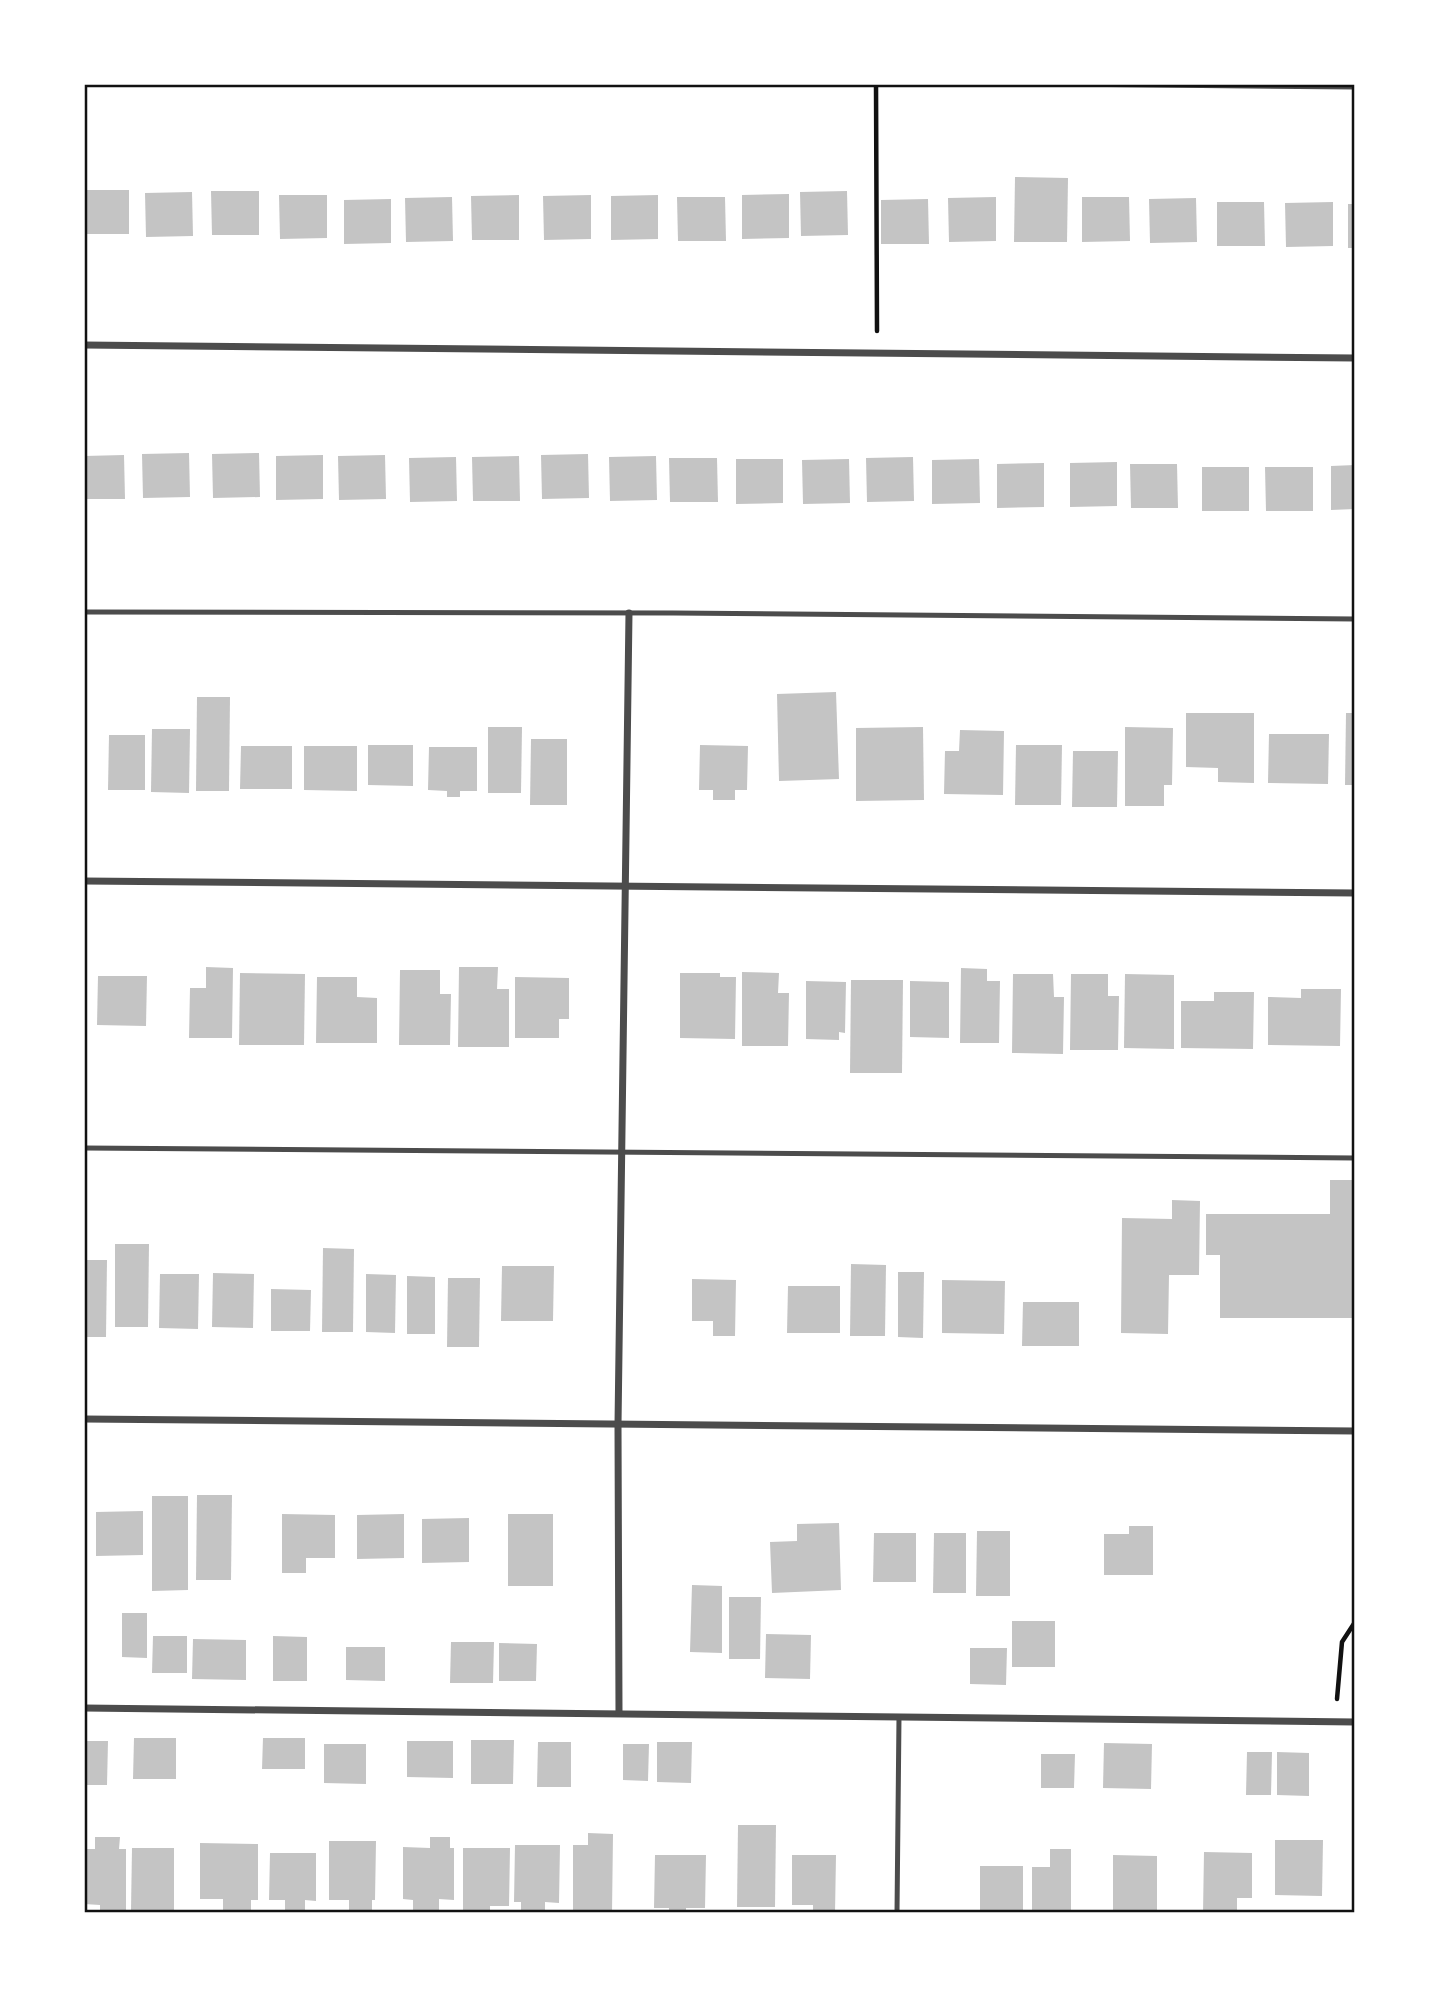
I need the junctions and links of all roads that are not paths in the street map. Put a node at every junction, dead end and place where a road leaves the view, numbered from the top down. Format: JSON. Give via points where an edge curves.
{"nodes":[{"id":1,"x":1061,"y":84,"type":"edge"},
{"id":2,"x":1355,"y":87,"type":"edge"},
{"id":3,"x":84,"y":345,"type":"edge"},
{"id":4,"x":1355,"y":358,"type":"edge"},
{"id":5,"x":84,"y":612,"type":"edge"},
{"id":6,"x":629,"y":613,"type":"junction"},
{"id":7,"x":1355,"y":619,"type":"edge"},
{"id":8,"x":84,"y":881,"type":"edge"},
{"id":9,"x":625,"y":886,"type":"junction"},
{"id":10,"x":1355,"y":893,"type":"edge"},
{"id":11,"x":84,"y":1148,"type":"edge"},
{"id":12,"x":622,"y":1153,"type":"junction"},
{"id":13,"x":1355,"y":1158,"type":"edge"},
{"id":14,"x":84,"y":1419,"type":"edge"},
{"id":15,"x":618,"y":1425,"type":"junction"},
{"id":16,"x":1355,"y":1431,"type":"edge"},
{"id":17,"x":84,"y":1708,"type":"edge"},
{"id":18,"x":619,"y":1713,"type":"junction"},
{"id":19,"x":899,"y":1717,"type":"junction"},
{"id":20,"x":1355,"y":1722,"type":"edge"},
{"id":21,"x":897,"y":1913,"type":"edge"}],
"edges":[{"from":1,"to":2,"type":"lane"},
{"from":3,"to":4,"type":"street"},
{"from":5,"to":6,"type":"lane"},
{"from":6,"to":7,"type":"lane"},
{"from":6,"to":9,"type":"street"},
{"from":8,"to":9,"type":"street"},
{"from":9,"to":10,"type":"street"},
{"from":9,"to":12,"type":"street"},
{"from":11,"to":12,"type":"lane"},
{"from":12,"to":13,"type":"lane"},
{"from":12,"to":15,"type":"street"},
{"from":14,"to":15,"type":"street"},
{"from":15,"to":16,"type":"street"},
{"from":15,"to":18,"type":"street"},
{"from":17,"to":18,"type":"street"},
{"from":18,"to":19,"type":"street"},
{"from":19,"to":20,"type":"street"},
{"from":19,"to":21,"type":"lane"}]}
